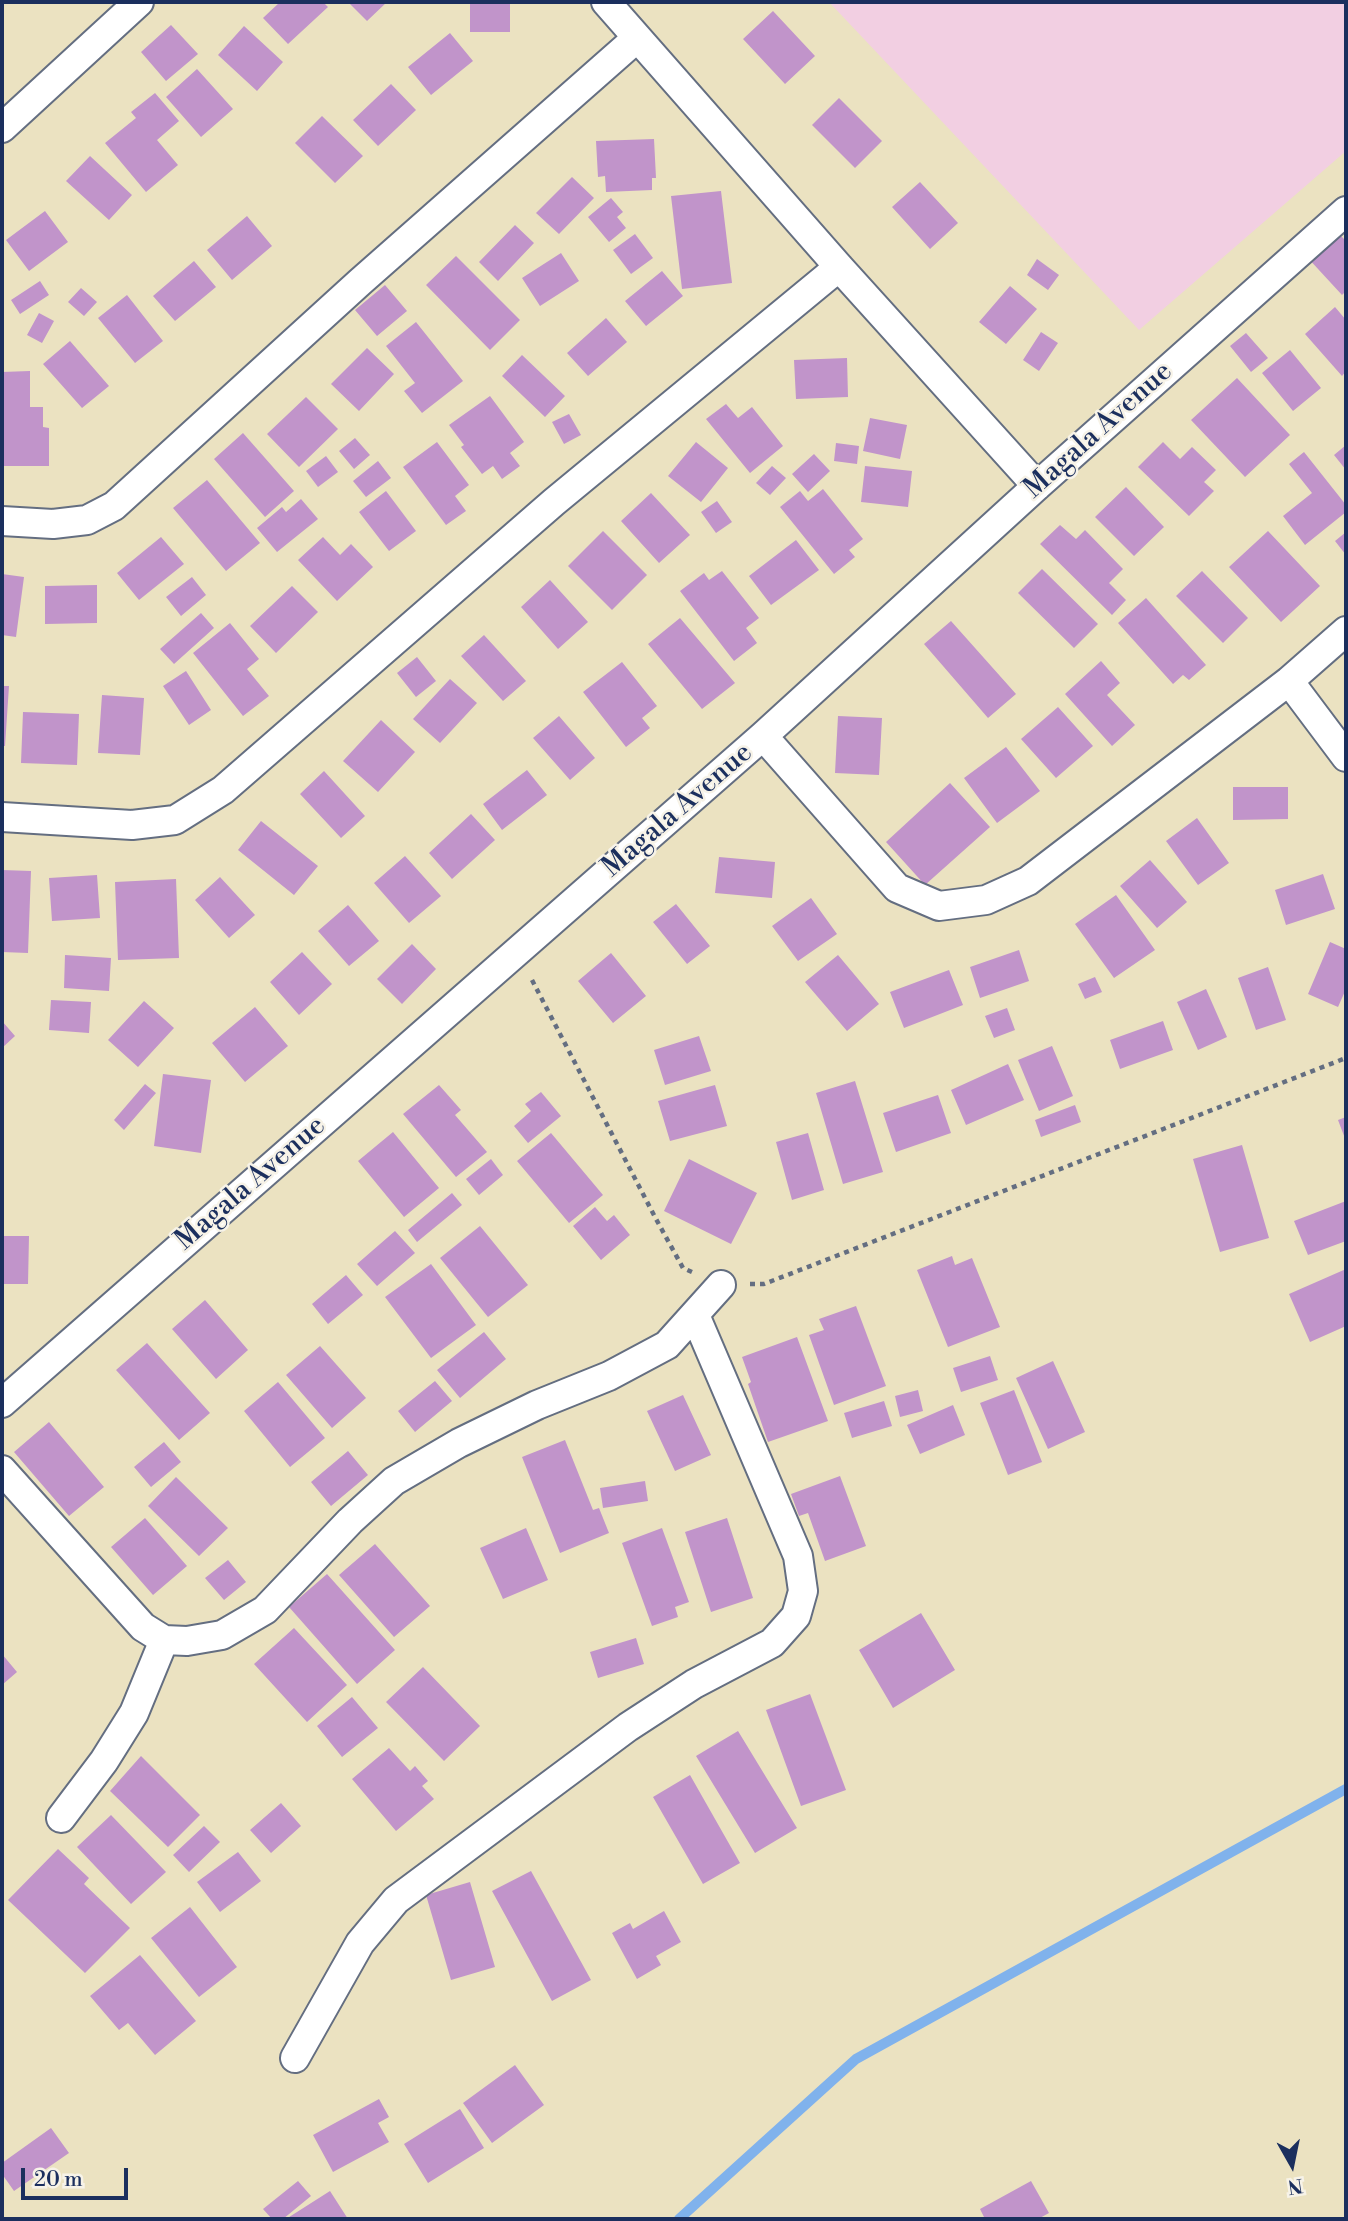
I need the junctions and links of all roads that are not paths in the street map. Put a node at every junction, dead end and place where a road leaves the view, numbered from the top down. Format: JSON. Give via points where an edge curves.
{"nodes":[{"id":1,"x":139,"y":2,"type":"edge"},
{"id":2,"x":606,"y":2,"type":"edge"},
{"id":3,"x":637,"y":38,"type":"junction"},
{"id":4,"x":2,"y":128,"type":"edge"},
{"id":5,"x":1346,"y":211,"type":"edge"},
{"id":6,"x":839,"y":267,"type":"junction"},
{"id":7,"x":1037,"y":486,"type":"junction"},
{"id":8,"x":2,"y":521,"type":"edge"},
{"id":9,"x":1346,"y":631,"type":"edge"},
{"id":10,"x":1289,"y":681,"type":"junction"},
{"id":11,"x":763,"y":736,"type":"junction"},
{"id":12,"x":1346,"y":757,"type":"edge"},
{"id":13,"x":2,"y":817,"type":"edge"},
{"id":14,"x":721,"y":1285,"type":"road end"},
{"id":15,"x":695,"y":1315,"type":"junction"},
{"id":16,"x":2,"y":1403,"type":"edge"},
{"id":17,"x":2,"y":1470,"type":"edge"},
{"id":18,"x":164,"y":1640,"type":"junction"},
{"id":19,"x":61,"y":1818,"type":"dead end"},
{"id":20,"x":295,"y":2058,"type":"dead end"}],
"edges":[{"from":1,"to":4,"type":"street"},
{"from":2,"to":3,"type":"street"},
{"from":3,"to":6,"type":"street"},
{"from":3,"to":8,"type":"street","via":[[114,506],[87,520],[53,524]]},
{"from":5,"to":7,"type":"street","name":"Magala Avenue"},
{"from":6,"to":7,"type":"street"},
{"from":6,"to":13,"type":"street","via":[[554,502],[223,790],[175,820],[132,825]]},
{"from":7,"to":11,"type":"street","name":"Magala Avenue"},
{"from":9,"to":10,"type":"street"},
{"from":10,"to":11,"type":"street","via":[[1028,881],[986,900],[939,906],[897,888]]},
{"from":10,"to":12,"type":"street"},
{"from":11,"to":16,"type":"street","name":"Magala Avenue"},
{"from":14,"to":15,"type":"street"},
{"from":15,"to":18,"type":"street","via":[[667,1345],[459,1443],[394,1481],[265,1610],[222,1635]]},
{"from":15,"to":20,"type":"street","via":[[798,1556],[803,1591],[796,1616],[772,1643],[694,1684],[628,1727],[396,1900],[360,1943]]},
{"from":17,"to":18,"type":"street","via":[[143,1627]]},
{"from":18,"to":19,"type":"street","via":[[134,1713]]}]}
